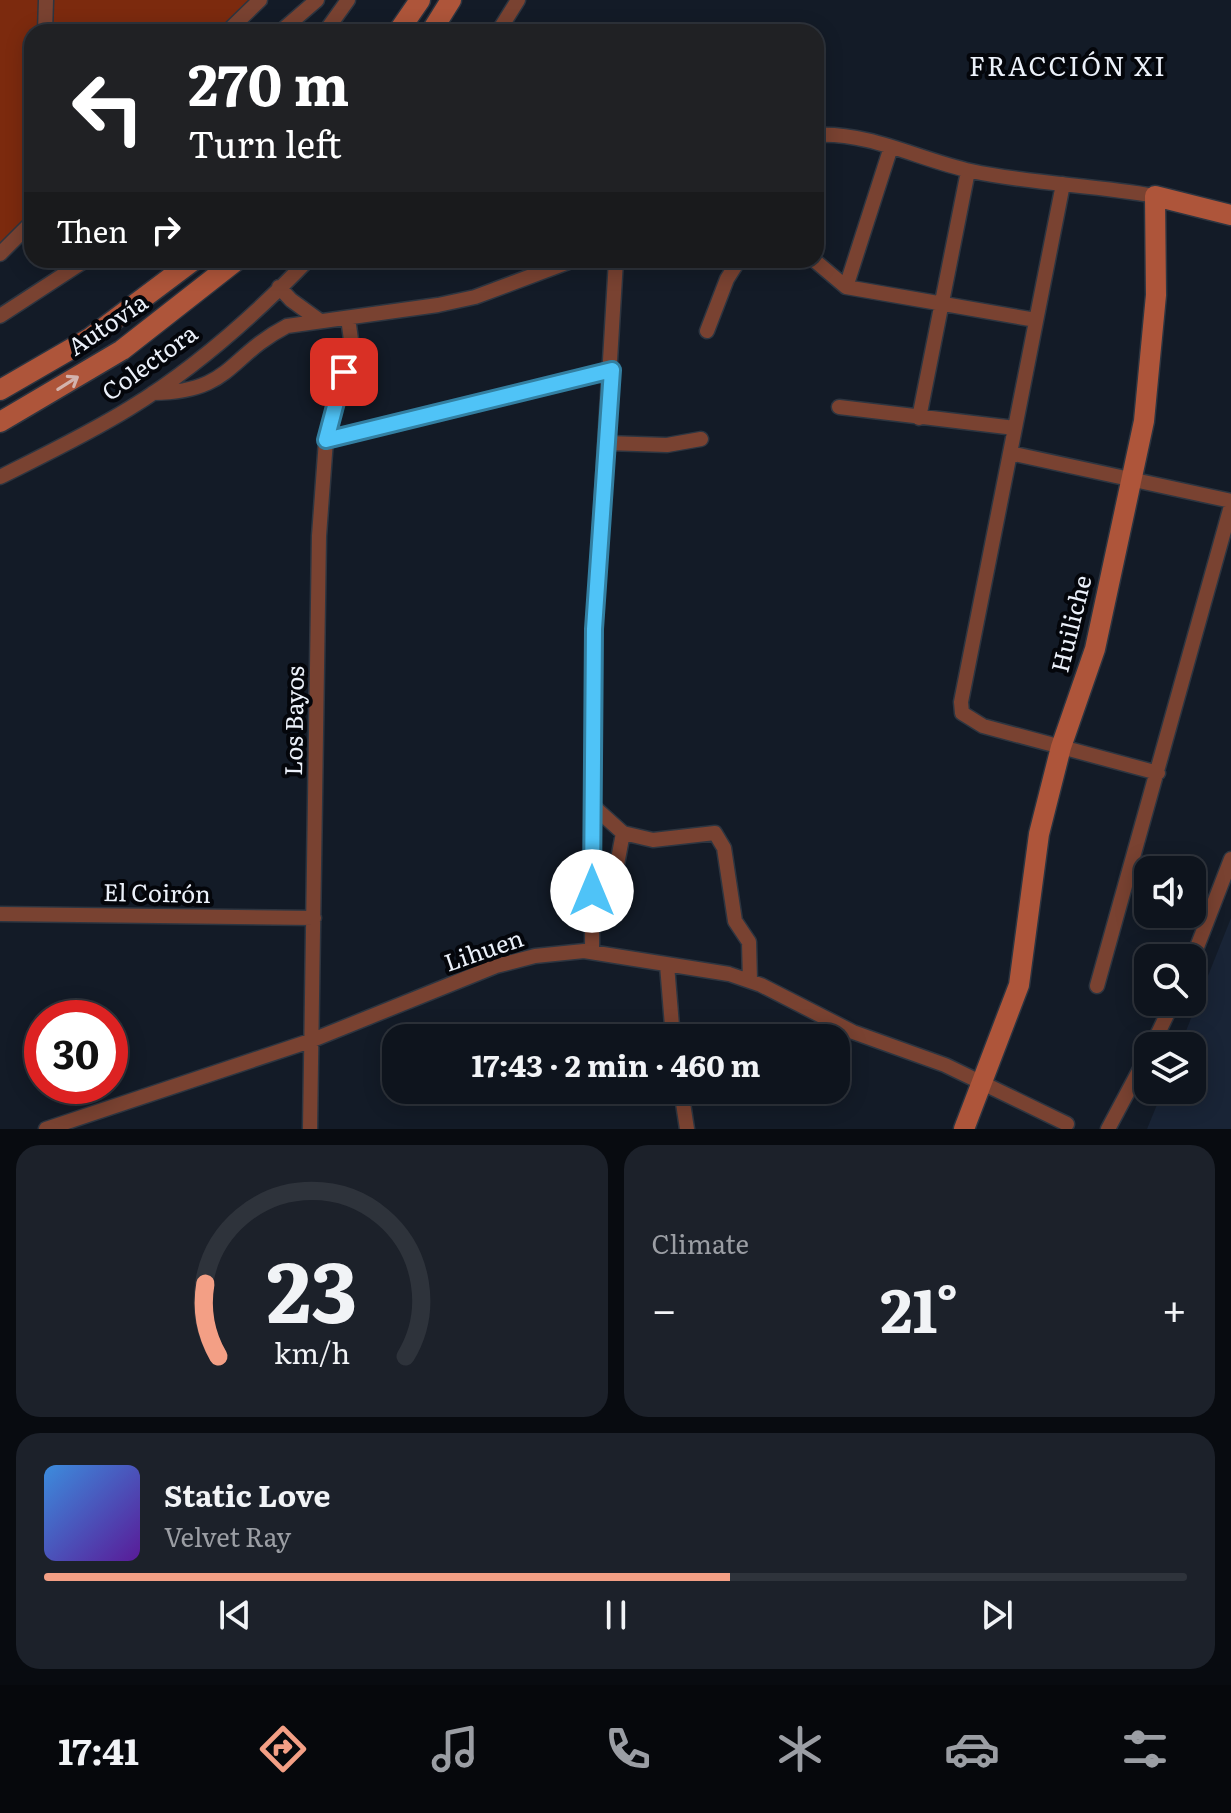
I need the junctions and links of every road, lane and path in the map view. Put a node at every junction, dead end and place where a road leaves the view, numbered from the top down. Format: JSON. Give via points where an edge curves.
{"nodes":[{"id":1,"x":46,"y":0,"type":"edge"},
{"id":2,"x":260,"y":0,"type":"edge"},
{"id":3,"x":317,"y":0,"type":"edge"},
{"id":4,"x":348,"y":0,"type":"edge"},
{"id":5,"x":420,"y":0,"type":"edge"},
{"id":6,"x":451,"y":0,"type":"edge"},
{"id":7,"x":518,"y":0,"type":"edge"},
{"id":8,"x":45,"y":24,"type":"edge"},
{"id":9,"x":235,"y":24,"type":"edge"},
{"id":10,"x":289,"y":24,"type":"edge"},
{"id":11,"x":331,"y":24,"type":"edge"},
{"id":12,"x":404,"y":24,"type":"edge"},
{"id":13,"x":436,"y":24,"type":"edge"},
{"id":14,"x":503,"y":24,"type":"edge"},
{"id":15,"x":824,"y":135,"type":"edge"},
{"id":16,"x":891,"y":147,"type":"junction"},
{"id":17,"x":968,"y":171,"type":"junction"},
{"id":18,"x":1063,"y":184,"type":"junction"},
{"id":19,"x":1155,"y":196,"type":"junction"},
{"id":20,"x":1231,"y":215,"type":"edge"},
{"id":21,"x":24,"y":230,"type":"edge"},
{"id":22,"x":0,"y":254,"type":"edge"},
{"id":23,"x":74,"y":268,"type":"edge"},
{"id":24,"x":183,"y":268,"type":"edge"},
{"id":25,"x":227,"y":268,"type":"edge"},
{"id":26,"x":299,"y":268,"type":"edge"},
{"id":27,"x":553,"y":268,"type":"edge"},
{"id":28,"x":616,"y":268,"type":"edge"},
{"id":29,"x":734,"y":268,"type":"edge"},
{"id":30,"x":823,"y":268,"type":"edge"},
{"id":31,"x":279,"y":287,"type":"junction"},
{"id":32,"x":846,"y":287,"type":"junction"},
{"id":33,"x":940,"y":301,"type":"junction"},
{"id":34,"x":0,"y":316,"type":"edge"},
{"id":35,"x":348,"y":318,"type":"junction"},
{"id":36,"x":1036,"y":320,"type":"junction"},
{"id":37,"x":320,"y":321,"type":"junction"},
{"id":38,"x":707,"y":331,"type":"dead end"},
{"id":39,"x":612,"y":370,"type":"junction"},
{"id":40,"x":0,"y":390,"type":"edge"},
{"id":41,"x":153,"y":393,"type":"junction"},
{"id":42,"x":839,"y":407,"type":"dead end"},
{"id":43,"x":919,"y":418,"type":"junction"},
{"id":44,"x":0,"y":422,"type":"edge"},
{"id":45,"x":1015,"y":428,"type":"junction"},
{"id":46,"x":701,"y":439,"type":"dead end"},
{"id":47,"x":326,"y":440,"type":"junction"},
{"id":48,"x":607,"y":443,"type":"junction"},
{"id":49,"x":1010,"y":453,"type":"junction"},
{"id":50,"x":0,"y":477,"type":"edge"},
{"id":51,"x":1131,"y":479,"type":"junction"},
{"id":52,"x":1231,"y":504,"type":"edge"},
{"id":53,"x":1061,"y":747,"type":"junction"},
{"id":54,"x":1158,"y":773,"type":"junction"},
{"id":55,"x":592,"y":805,"type":"junction"},
{"id":56,"x":623,"y":833,"type":"junction"},
{"id":57,"x":1231,"y":859,"type":"edge"},
{"id":58,"x":0,"y":914,"type":"edge"},
{"id":59,"x":592,"y":916,"type":"junction"},
{"id":60,"x":314,"y":918,"type":"junction"},
{"id":61,"x":1198,"y":944,"type":"edge"},
{"id":62,"x":592,"y":952,"type":"junction"},
{"id":63,"x":667,"y":965,"type":"junction"},
{"id":64,"x":750,"y":981,"type":"junction"},
{"id":65,"x":1097,"y":986,"type":"dead end"},
{"id":66,"x":672,"y":1024,"type":"edge"},
{"id":67,"x":310,"y":1041,"type":"junction"},
{"id":68,"x":1134,"y":1080,"type":"edge"},
{"id":69,"x":982,"y":1084,"type":"junction"},
{"id":70,"x":683,"y":1104,"type":"edge"},
{"id":71,"x":1067,"y":1124,"type":"dead end"},
{"id":72,"x":46,"y":1129,"type":"edge"},
{"id":73,"x":310,"y":1129,"type":"edge"},
{"id":74,"x":687,"y":1129,"type":"edge"},
{"id":75,"x":964,"y":1129,"type":"edge"},
{"id":76,"x":1108,"y":1129,"type":"edge"}],
"edges":[{"from":1,"to":8,"type":"street"},
{"from":2,"to":9,"type":"street"},
{"from":3,"to":10,"type":"street"},
{"from":4,"to":11,"type":"street"},
{"from":5,"to":12,"type":"street"},
{"from":6,"to":13,"type":"street"},
{"from":7,"to":14,"type":"street"},
{"from":15,"to":16,"type":"street"},
{"from":16,"to":17,"type":"street"},
{"from":16,"to":32,"type":"street"},
{"from":17,"to":18,"type":"street"},
{"from":17,"to":33,"type":"street"},
{"from":18,"to":19,"type":"street"},
{"from":18,"to":36,"type":"street"},
{"from":19,"to":20,"type":"street"},
{"from":19,"to":51,"type":"street","name":"Huiliche","via":[[1152,361]]},
{"from":21,"to":22,"type":"street"},
{"from":23,"to":34,"type":"street"},
{"from":24,"to":40,"type":"street","name":"Autovía","via":[[90,338]]},
{"from":44,"to":25,"type":"street","name":"Autovía","one_way":true,"via":[[122,350]]},
{"from":26,"to":31,"type":"street","name":"Colectora"},
{"from":27,"to":35,"type":"street","via":[[475,297]]},
{"from":28,"to":39,"type":"street"},
{"from":29,"to":38,"type":"street"},
{"from":30,"to":32,"type":"street"},
{"from":31,"to":37,"type":"street"},
{"from":31,"to":41,"type":"street","name":"Colectora"},
{"from":32,"to":33,"type":"street"},
{"from":33,"to":36,"type":"street"},
{"from":33,"to":43,"type":"street"},
{"from":35,"to":37,"type":"street"},
{"from":35,"to":47,"type":"street","name":"Los Bayos","via":[[352,347]]},
{"from":36,"to":45,"type":"street"},
{"from":37,"to":41,"type":"street","via":[[272,334],[214,383],[193,391]]},
{"from":39,"to":47,"type":"street"},
{"from":39,"to":48,"type":"street"},
{"from":41,"to":50,"type":"street","name":"Colectora"},
{"from":42,"to":43,"type":"street"},
{"from":43,"to":45,"type":"street"},
{"from":45,"to":49,"type":"street"},
{"from":46,"to":48,"type":"street","via":[[667,445]]},
{"from":47,"to":60,"type":"street","name":"Los Bayos","via":[[319,536]]},
{"from":48,"to":55,"type":"street","via":[[594,629]]},
{"from":49,"to":51,"type":"street"},
{"from":49,"to":53,"type":"street","via":[[962,713],[983,726]]},
{"from":51,"to":52,"type":"street"},
{"from":51,"to":53,"type":"street","name":"Huiliche","via":[[1095,649]]},
{"from":52,"to":54,"type":"street"},
{"from":53,"to":54,"type":"street"},
{"from":53,"to":69,"type":"street","name":"Huiliche","via":[[1037,848],[1019,985]]},
{"from":54,"to":65,"type":"street"},
{"from":55,"to":56,"type":"street"},
{"from":55,"to":59,"type":"street"},
{"from":56,"to":59,"type":"street","via":[[612,891]]},
{"from":56,"to":64,"type":"street","via":[[653,840],[715,833],[724,848],[735,921],[749,942]]},
{"from":57,"to":61,"type":"street"},
{"from":58,"to":60,"type":"street","name":"El Coirón"},
{"from":59,"to":62,"type":"street"},
{"from":60,"to":67,"type":"street","name":"Los Bayos"},
{"from":62,"to":63,"type":"street","name":"Lihuen"},
{"from":62,"to":67,"type":"street","name":"Lihuen","via":[[559,952],[496,966]]},
{"from":63,"to":64,"type":"street","name":"Lihuen"},
{"from":63,"to":66,"type":"street"},
{"from":64,"to":69,"type":"street","name":"Lihuen","via":[[853,1032]]},
{"from":67,"to":72,"type":"street","name":"Lihuen"},
{"from":67,"to":73,"type":"street","name":"Los Bayos"},
{"from":68,"to":76,"type":"street"},
{"from":69,"to":71,"type":"street","name":"Lihuen"},
{"from":69,"to":75,"type":"street","name":"Huiliche"},
{"from":70,"to":74,"type":"street"}]}
